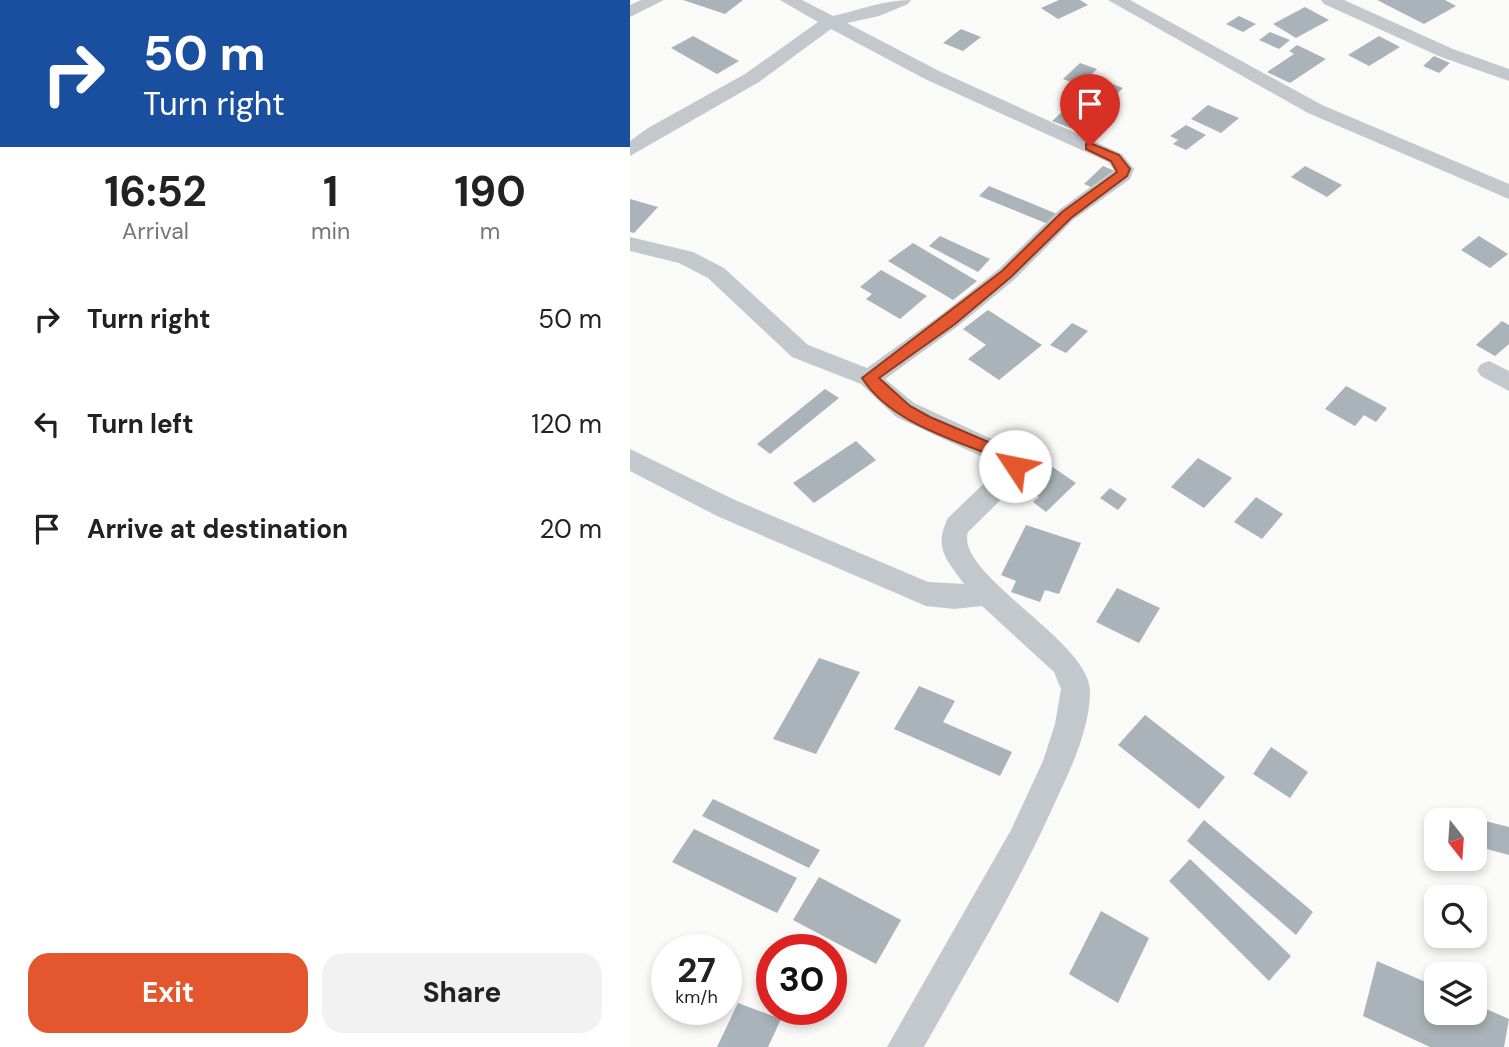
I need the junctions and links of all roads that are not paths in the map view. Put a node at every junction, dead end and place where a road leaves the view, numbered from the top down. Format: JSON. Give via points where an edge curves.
{"nodes":[{"id":1,"x":655,"y":0,"type":"edge"},
{"id":2,"x":789,"y":0,"type":"edge"},
{"id":3,"x":902,"y":0,"type":"edge"},
{"id":4,"x":1117,"y":0,"type":"edge"},
{"id":5,"x":1329,"y":0,"type":"edge"},
{"id":6,"x":630,"y":12,"type":"edge"},
{"id":7,"x":829,"y":22,"type":"junction"},
{"id":8,"x":1509,"y":75,"type":"edge"},
{"id":9,"x":630,"y":150,"type":"edge"},
{"id":10,"x":1506,"y":186,"type":"edge"},
{"id":11,"x":630,"y":244,"type":"edge"},
{"id":12,"x":869,"y":378,"type":"junction"},
{"id":13,"x":630,"y":459,"type":"edge"},
{"id":14,"x":987,"y":594,"type":"junction"},
{"id":15,"x":905,"y":1047,"type":"edge"}],
"edges":[{"from":1,"to":6,"type":"street"},
{"from":2,"to":7,"type":"street"},
{"from":3,"to":7,"type":"street"},
{"from":4,"to":10,"type":"street","via":[[1315,109]]},
{"from":5,"to":8,"type":"street","via":[[1447,53]]},
{"from":7,"to":9,"type":"street","via":[[752,78]]},
{"from":7,"to":12,"type":"street","via":[[932,75],[1115,158],[1124,169],[1066,215],[1007,274]]},
{"from":11,"to":12,"type":"street","via":[[685,257],[716,273],[800,351]]},
{"from":12,"to":14,"type":"street","via":[[905,410],[1013,460],[1012,473],[957,526],[953,537],[955,550]]},
{"from":13,"to":14,"type":"street","via":[[726,508],[926,594]]},
{"from":14,"to":15,"type":"street","via":[[1064,663],[1076,689],[1070,724],[1022,841]]}]}
